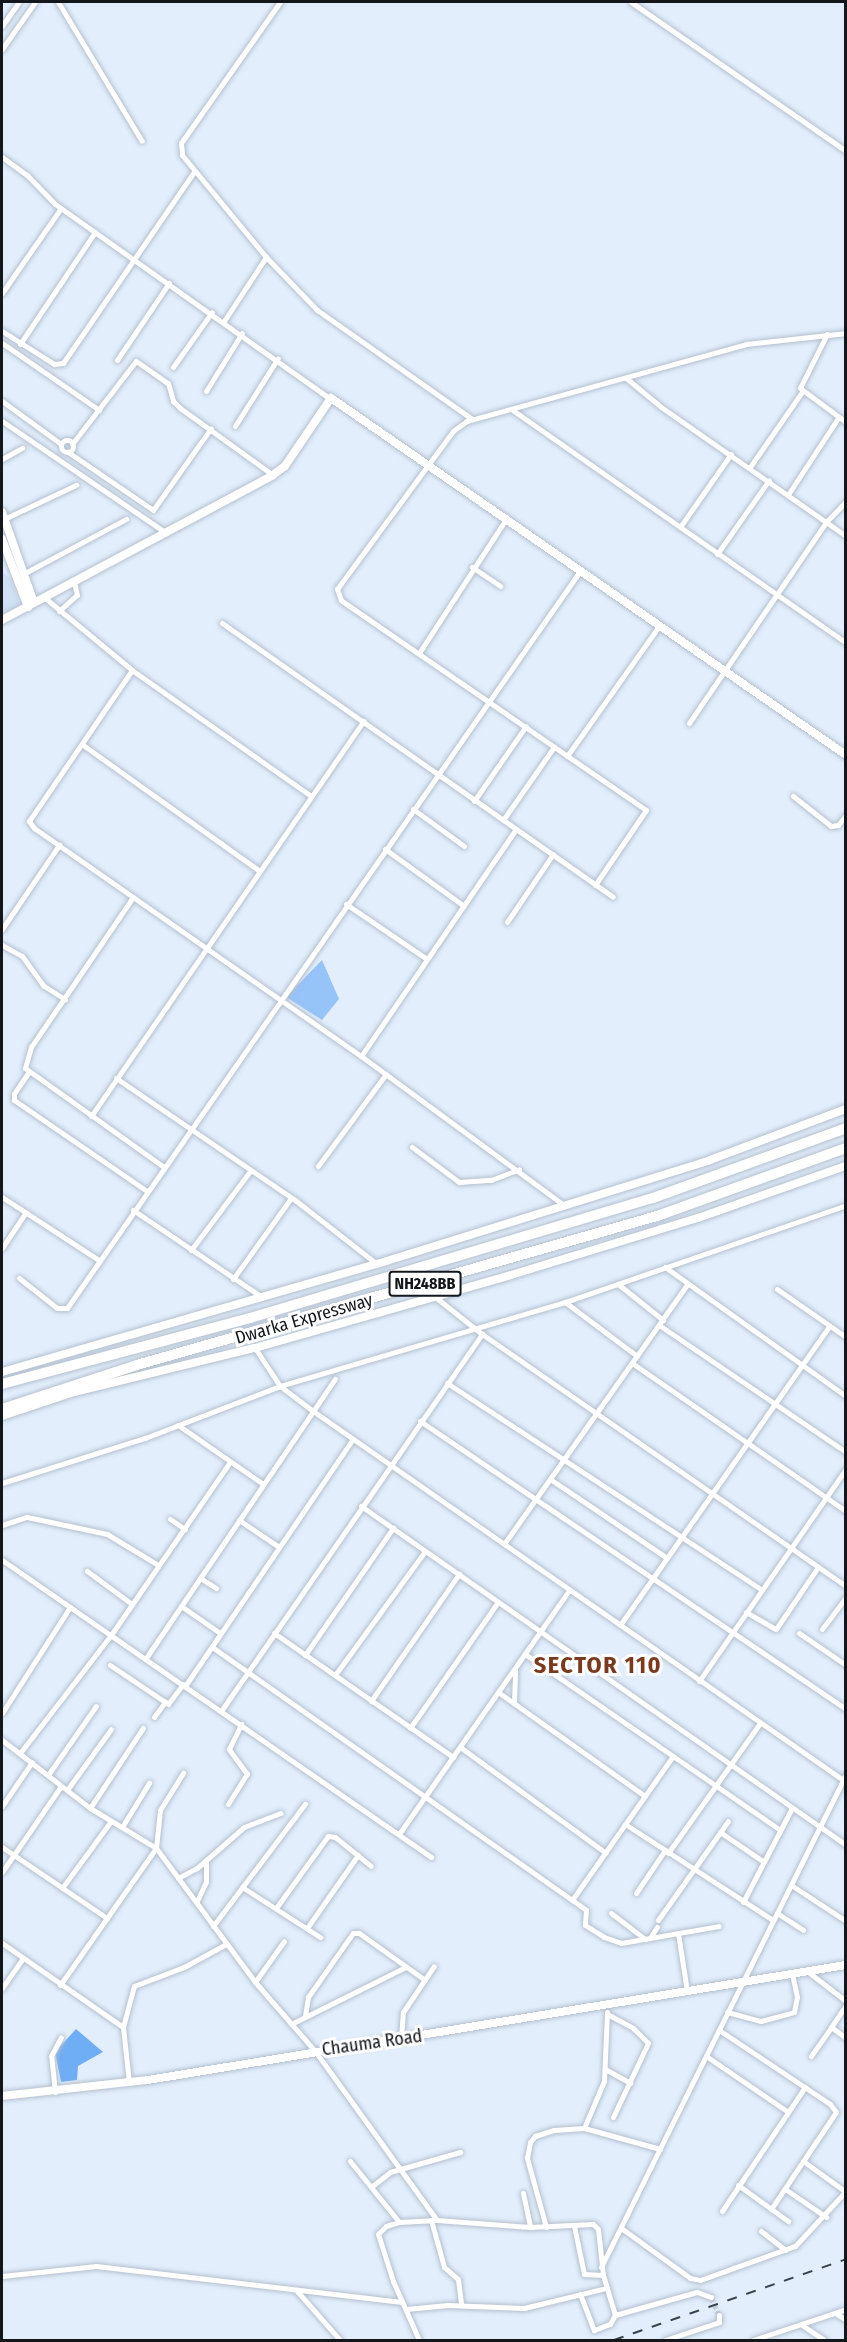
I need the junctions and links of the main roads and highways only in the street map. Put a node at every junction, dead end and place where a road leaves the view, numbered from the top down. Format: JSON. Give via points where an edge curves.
{"nodes":[{"id":1,"x":846,"y":1128,"type":"edge"},
{"id":2,"x":846,"y":1148,"type":"edge"},
{"id":3,"x":2,"y":1384,"type":"edge"},
{"id":4,"x":2,"y":1409,"type":"edge"}],
"edges":[{"from":1,"to":3,"type":"highway","name":"Dwarka Expressway","number":"NH248BB","via":[[653,1198],[250,1318]]},
{"from":2,"to":4,"type":"highway","name":"Dwarka Expressway","number":"NH248BB","via":[[657,1216],[137,1365]]}]}
